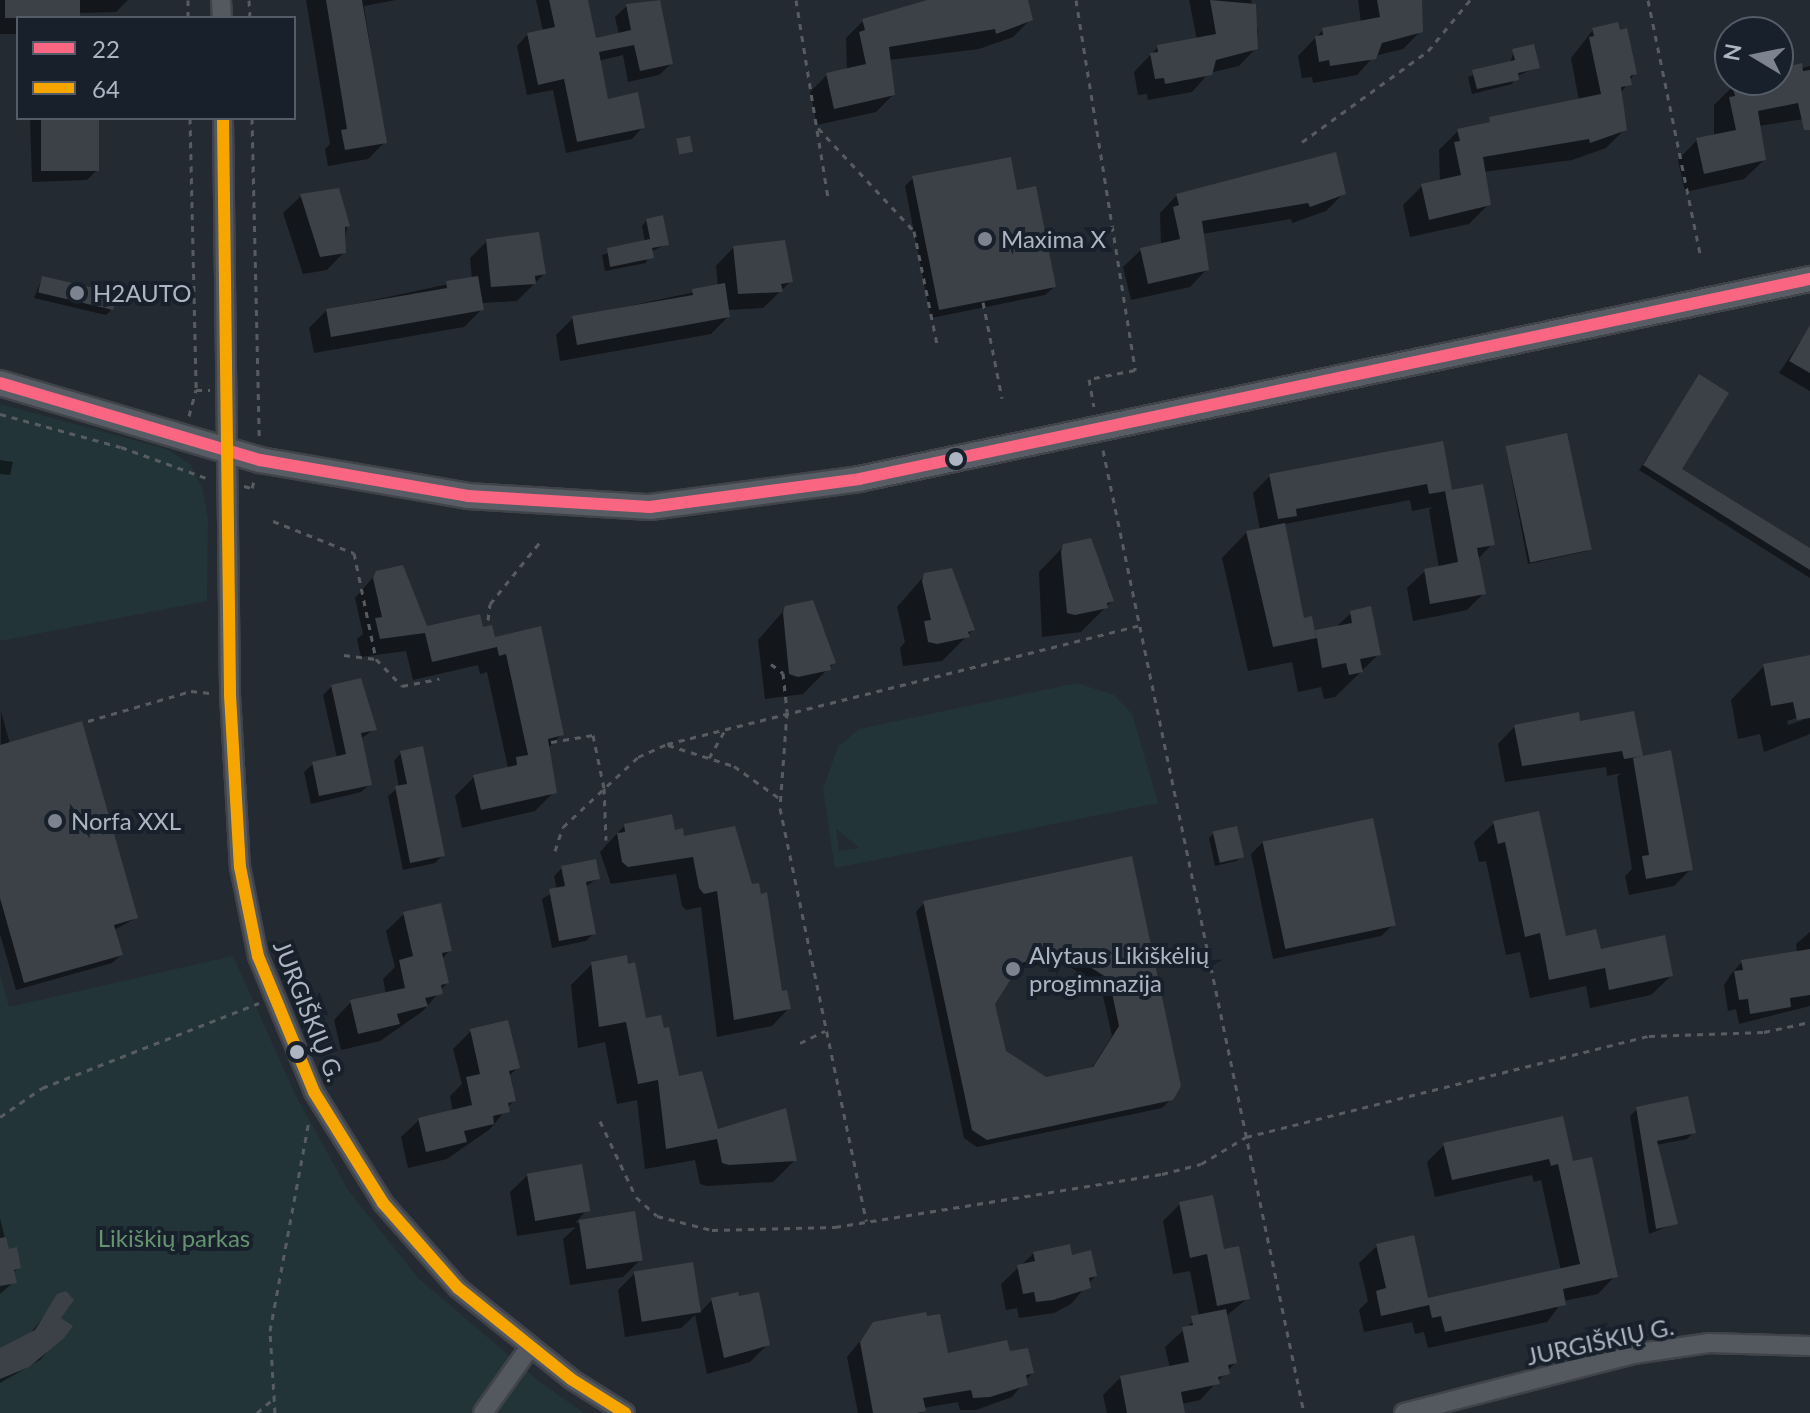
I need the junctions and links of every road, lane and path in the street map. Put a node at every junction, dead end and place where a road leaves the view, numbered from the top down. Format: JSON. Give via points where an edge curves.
{"nodes":[{"id":1,"x":796,"y":0,"type":"edge"},
{"id":2,"x":1076,"y":0,"type":"edge"},
{"id":3,"x":1470,"y":0,"type":"edge"},
{"id":4,"x":1648,"y":0,"type":"edge"},
{"id":5,"x":190,"y":120,"type":"edge"},
{"id":6,"x":223,"y":120,"type":"edge"},
{"id":7,"x":252,"y":120,"type":"edge"},
{"id":8,"x":818,"y":128,"type":"junction"},
{"id":9,"x":1302,"y":142,"type":"dead end"},
{"id":10,"x":828,"y":197,"type":"dead end"},
{"id":11,"x":1700,"y":253,"type":"dead end"},
{"id":12,"x":1810,"y":279,"type":"edge"},
{"id":13,"x":983,"y":302,"type":"dead end"},
{"id":14,"x":937,"y":344,"type":"dead end"},
{"id":15,"x":0,"y":383,"type":"edge"},
{"id":16,"x":196,"y":390,"type":"junction"},
{"id":17,"x":227,"y":390,"type":"junction"},
{"id":18,"x":1002,"y":398,"type":"dead end"},
{"id":19,"x":0,"y":414,"type":"edge"},
{"id":20,"x":1099,"y":430,"type":"junction"},
{"id":21,"x":184,"y":436,"type":"junction"},
{"id":22,"x":227,"y":449,"type":"junction"},
{"id":23,"x":188,"y":470,"type":"dead end"},
{"id":24,"x":273,"y":521,"type":"dead end"},
{"id":25,"x":540,"y":542,"type":"dead end"},
{"id":26,"x":488,"y":620,"type":"dead end"},
{"id":27,"x":1141,"y":625,"type":"junction"},
{"id":28,"x":344,"y":655,"type":"dead end"},
{"id":29,"x":376,"y":659,"type":"junction"},
{"id":30,"x":771,"y":664,"type":"dead end"},
{"id":31,"x":439,"y":679,"type":"dead end"},
{"id":32,"x":230,"y":695,"type":"junction"},
{"id":33,"x":787,"y":712,"type":"junction"},
{"id":34,"x":88,"y":721,"type":"dead end"},
{"id":35,"x":725,"y":728,"type":"junction"},
{"id":36,"x":551,"y":742,"type":"dead end"},
{"id":37,"x":667,"y":744,"type":"junction"},
{"id":38,"x":709,"y":758,"type":"junction"},
{"id":39,"x":604,"y":788,"type":"junction"},
{"id":40,"x":779,"y":798,"type":"junction"},
{"id":41,"x":606,"y":840,"type":"dead end"},
{"id":42,"x":555,"y":851,"type":"dead end"},
{"id":43,"x":306,"y":985,"type":"dead end"},
{"id":44,"x":272,"y":998,"type":"junction"},
{"id":45,"x":1810,"y":1022,"type":"edge"},
{"id":46,"x":826,"y":1031,"type":"junction"},
{"id":47,"x":800,"y":1043,"type":"dead end"},
{"id":48,"x":314,"y":1092,"type":"junction"},
{"id":49,"x":0,"y":1117,"type":"edge"},
{"id":50,"x":600,"y":1121,"type":"dead end"},
{"id":51,"x":1246,"y":1137,"type":"junction"},
{"id":52,"x":866,"y":1222,"type":"junction"},
{"id":53,"x":1810,"y":1346,"type":"edge"},
{"id":54,"x":530,"y":1347,"type":"junction"},
{"id":55,"x":274,"y":1398,"type":"junction"},
{"id":56,"x":257,"y":1413,"type":"edge"},
{"id":57,"x":275,"y":1413,"type":"edge"},
{"id":58,"x":483,"y":1413,"type":"edge"},
{"id":59,"x":625,"y":1413,"type":"edge"},
{"id":60,"x":1304,"y":1413,"type":"edge"},
{"id":61,"x":1404,"y":1413,"type":"edge"}],
"edges":[{"from":1,"to":8,"type":"path"},
{"from":2,"to":20,"type":"path","via":[[1135,370],[1089,379]]},
{"from":3,"to":9,"type":"path","via":[[1428,51]]},
{"from":4,"to":11,"type":"path"},
{"from":5,"to":16,"type":"path"},
{"from":6,"to":17,"type":"street","name":"JURGIŠKIŲ G."},
{"from":7,"to":17,"type":"path","via":[[257,388]]},
{"from":8,"to":10,"type":"path"},
{"from":8,"to":14,"type":"path","via":[[914,231]]},
{"from":12,"to":20,"type":"street"},
{"from":13,"to":18,"type":"path"},
{"from":15,"to":21,"type":"street"},
{"from":16,"to":17,"type":"path"},
{"from":16,"to":21,"type":"path"},
{"from":17,"to":22,"type":"street","name":"JURGIŠKIŲ G."},
{"from":19,"to":23,"type":"path"},
{"from":20,"to":22,"type":"street","via":[[859,479],[650,507],[468,496]]},
{"from":20,"to":27,"type":"path"},
{"from":21,"to":22,"type":"street"},
{"from":22,"to":32,"type":"street","name":"JURGIŠKIŲ G."},
{"from":24,"to":29,"type":"path","via":[[354,553]]},
{"from":25,"to":26,"type":"path","via":[[490,604]]},
{"from":27,"to":33,"type":"path"},
{"from":27,"to":51,"type":"path"},
{"from":28,"to":29,"type":"path"},
{"from":29,"to":31,"type":"path","via":[[402,686]]},
{"from":30,"to":33,"type":"path","via":[[783,673]]},
{"from":32,"to":34,"type":"path","via":[[191,691]]},
{"from":32,"to":44,"type":"street","name":"JURGIŠKIŲ G.","via":[[240,867]]},
{"from":33,"to":35,"type":"path"},
{"from":33,"to":40,"type":"path"},
{"from":35,"to":37,"type":"path"},
{"from":35,"to":38,"type":"path"},
{"from":36,"to":39,"type":"path","via":[[593,735]]},
{"from":37,"to":38,"type":"path"},
{"from":37,"to":39,"type":"path","via":[[638,757]]},
{"from":38,"to":40,"type":"path","via":[[734,766]]},
{"from":39,"to":41,"type":"path"},
{"from":39,"to":42,"type":"path","via":[[563,827]]},
{"from":40,"to":46,"type":"path"},
{"from":43,"to":44,"type":"path"},
{"from":44,"to":48,"type":"street","name":"JURGIŠKIŲ G."},
{"from":44,"to":49,"type":"path","via":[[42,1088]]},
{"from":45,"to":51,"type":"path","via":[[1764,1032],[1649,1036]]},
{"from":46,"to":47,"type":"path"},
{"from":46,"to":52,"type":"path"},
{"from":48,"to":54,"type":"street","name":"JURGIŠKIŲ G.","via":[[346,1149],[416,1243],[458,1288]]},
{"from":48,"to":55,"type":"path","via":[[270,1331]]},
{"from":50,"to":52,"type":"path","via":[[636,1197],[657,1216],[712,1230],[787,1231]]},
{"from":51,"to":52,"type":"path","via":[[1201,1164],[1162,1174]]},
{"from":51,"to":60,"type":"path"},
{"from":53,"to":61,"type":"street","name":"JURGIŠKIŲ G.","via":[[1709,1343],[1633,1354]]},
{"from":54,"to":58,"type":"street"},
{"from":54,"to":59,"type":"street","name":"JURGIŠKIŲ G."},
{"from":55,"to":56,"type":"path"},
{"from":55,"to":57,"type":"path"}]}
